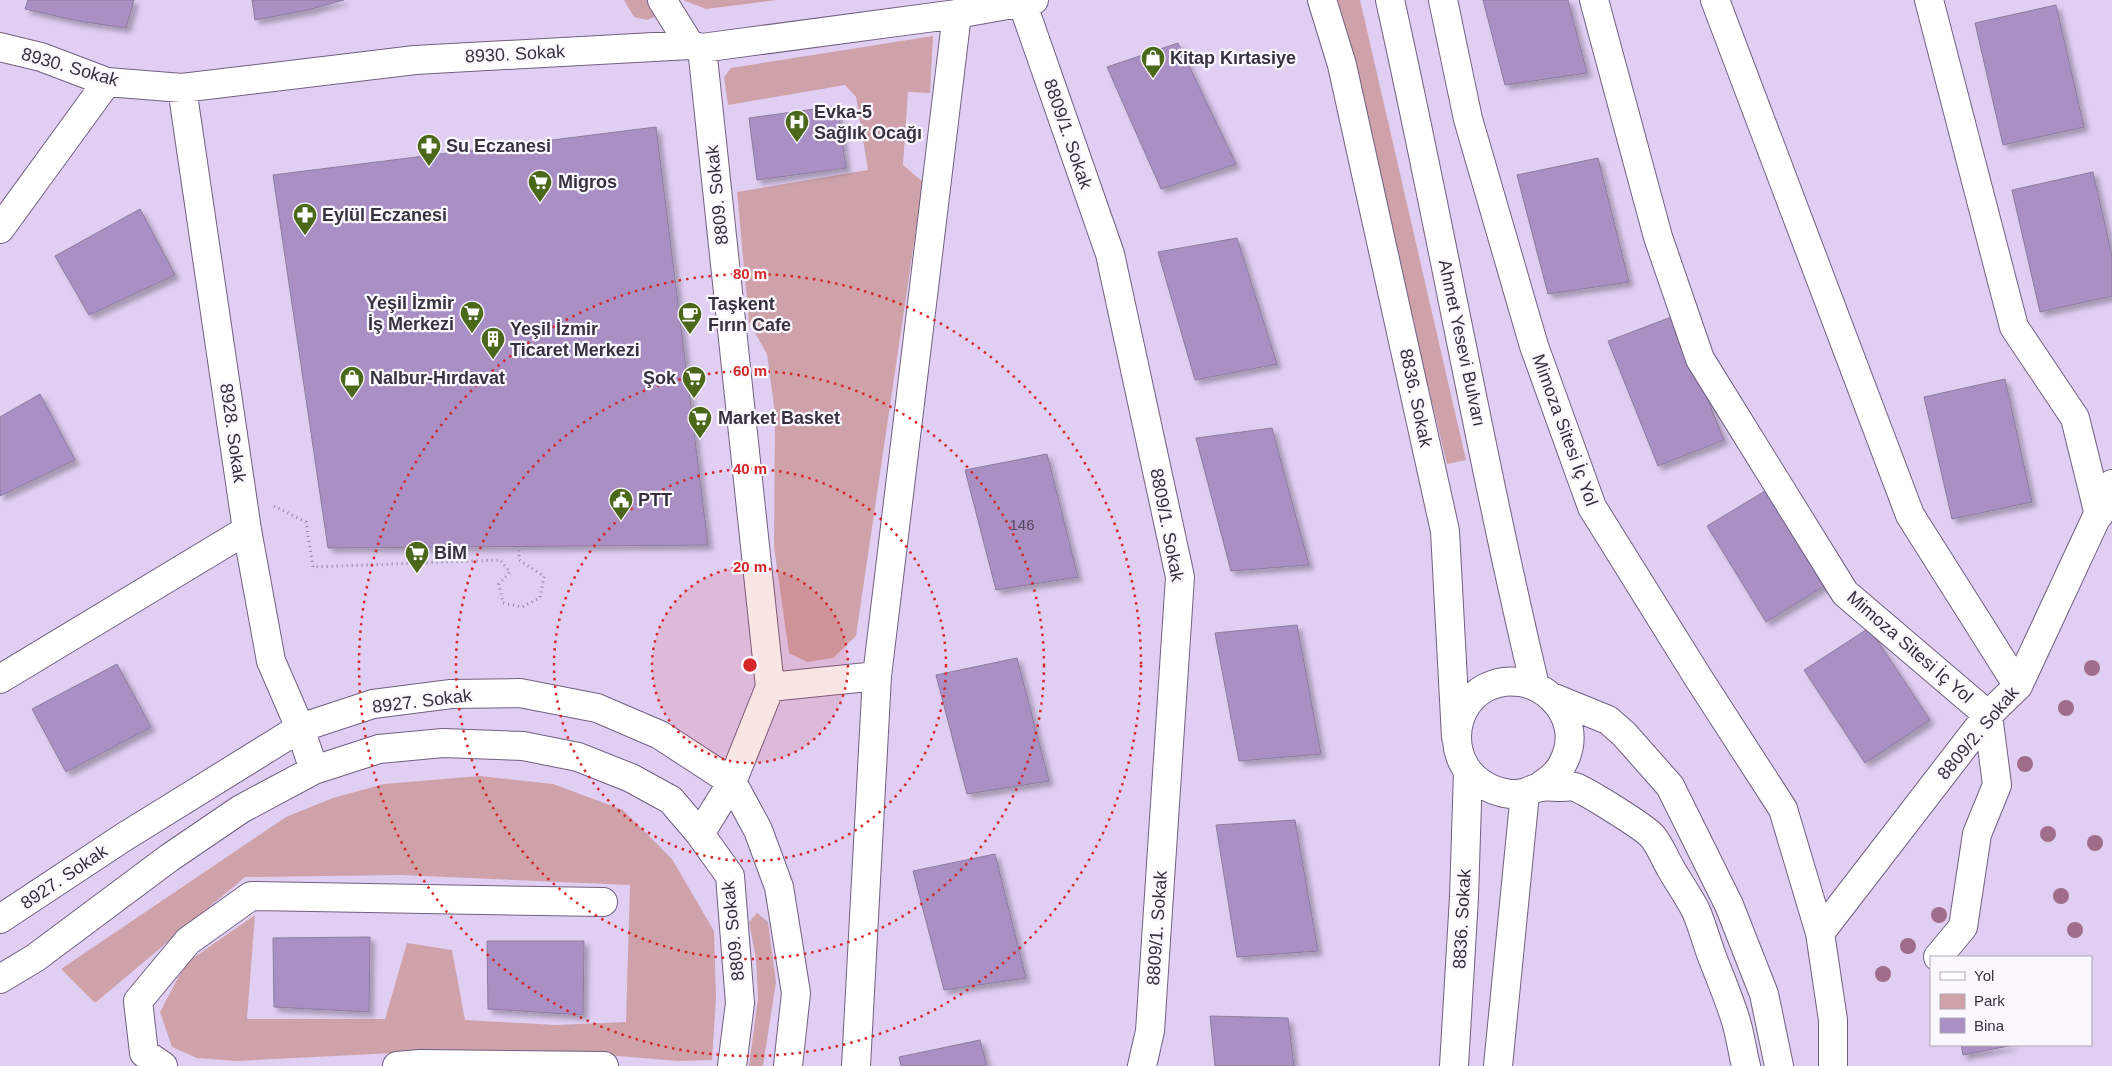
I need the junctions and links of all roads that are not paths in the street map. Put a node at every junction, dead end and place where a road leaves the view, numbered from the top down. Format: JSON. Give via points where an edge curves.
{"nodes":[{"id":1,"x":662,"y":0,"type":"edge"},
{"id":2,"x":1322,"y":0,"type":"edge"},
{"id":3,"x":1390,"y":0,"type":"edge"},
{"id":4,"x":1443,"y":0,"type":"edge"},
{"id":5,"x":1594,"y":0,"type":"edge"},
{"id":6,"x":1715,"y":0,"type":"edge"},
{"id":7,"x":1930,"y":0,"type":"edge"},
{"id":8,"x":1028,"y":1,"type":"edge"},
{"id":9,"x":957,"y":14,"type":"junction"},
{"id":10,"x":696,"y":46,"type":"junction"},
{"id":11,"x":0,"y":47,"type":"edge"},
{"id":12,"x":107,"y":82,"type":"junction"},
{"id":13,"x":182,"y":88,"type":"junction"},
{"id":14,"x":0,"y":228,"type":"edge"},
{"id":15,"x":2112,"y":484,"type":"edge"},
{"id":16,"x":2099,"y":515,"type":"junction"},
{"id":17,"x":245,"y":517,"type":"junction"},
{"id":18,"x":877,"y":676,"type":"junction"},
{"id":19,"x":0,"y":679,"type":"edge"},
{"id":20,"x":2018,"y":686,"type":"junction"},
{"id":21,"x":770,"y":687,"type":"junction"},
{"id":22,"x":1544,"y":692,"type":"junction"},
{"id":23,"x":1988,"y":715,"type":"junction"},
{"id":24,"x":300,"y":728,"type":"junction"},
{"id":25,"x":1456,"y":737,"type":"junction"},
{"id":26,"x":314,"y":770,"type":"junction"},
{"id":27,"x":1468,"y":772,"type":"junction"},
{"id":28,"x":732,"y":782,"type":"junction"},
{"id":29,"x":1532,"y":790,"type":"junction"},
{"id":30,"x":700,"y":834,"type":"junction"},
{"id":31,"x":603,"y":902,"type":"dead end"},
{"id":32,"x":0,"y":919,"type":"edge"},
{"id":33,"x":1820,"y":933,"type":"junction"},
{"id":34,"x":1939,"y":956,"type":"edge"},
{"id":35,"x":0,"y":979,"type":"edge"},
{"id":36,"x":163,"y":1066,"type":"edge"},
{"id":37,"x":397,"y":1066,"type":"edge"},
{"id":38,"x":604,"y":1066,"type":"edge"},
{"id":39,"x":732,"y":1066,"type":"edge"},
{"id":40,"x":788,"y":1066,"type":"edge"},
{"id":41,"x":856,"y":1066,"type":"edge"},
{"id":42,"x":1142,"y":1066,"type":"edge"},
{"id":43,"x":1454,"y":1066,"type":"edge"},
{"id":44,"x":1498,"y":1066,"type":"edge"},
{"id":45,"x":1746,"y":1066,"type":"edge"},
{"id":46,"x":1779,"y":1066,"type":"edge"},
{"id":47,"x":1833,"y":1066,"type":"edge"}],
"edges":[{"from":1,"to":10,"type":"street"},
{"from":2,"to":25,"type":"street","name":"8836. Sokak","via":[[1342,65],[1446,532]]},
{"from":3,"to":22,"type":"street","name":"Ahmet Yesevi Bulvarı","via":[[1501,538]]},
{"from":4,"to":33,"type":"street","name":"Mimoza Sitesi İç Yol","via":[[1468,119],[1534,346],[1592,506],[1698,679],[1783,809]]},
{"from":5,"to":23,"type":"street","name":"Mimoza Sitesi İç Yol","via":[[1658,237],[1700,359],[1845,593]]},
{"from":6,"to":20,"type":"street","via":[[1910,515]]},
{"from":7,"to":16,"type":"street","via":[[2014,327],[2075,418]]},
{"from":8,"to":9,"type":"street","name":"8930. Sokak"},
{"from":8,"to":42,"type":"street","name":"8809/1. Sokak","via":[[1110,254],[1180,577],[1150,1031]]},
{"from":9,"to":10,"type":"street","name":"8930. Sokak"},
{"from":9,"to":18,"type":"street"},
{"from":10,"to":13,"type":"street","name":"8930. Sokak","via":[[415,60]]},
{"from":10,"to":21,"type":"street","name":"8809. Sokak"},
{"from":11,"to":12,"type":"street","name":"8930. Sokak","via":[[40,57]]},
{"from":12,"to":13,"type":"street","name":"8930. Sokak"},
{"from":12,"to":14,"type":"street"},
{"from":13,"to":17,"type":"street","name":"8928. Sokak"},
{"from":15,"to":16,"type":"street","name":"8809/2. Sokak"},
{"from":16,"to":20,"type":"street","name":"8809/2. Sokak"},
{"from":17,"to":19,"type":"street"},
{"from":17,"to":24,"type":"street","name":"8928. Sokak","via":[[271,661]]},
{"from":18,"to":21,"type":"street"},
{"from":18,"to":41,"type":"street"},
{"from":20,"to":23,"type":"street","name":"8809/2. Sokak"},
{"from":21,"to":28,"type":"street","name":"8809. Sokak"},
{"from":22,"to":25,"type":"street","via":[[1522,681],[1503,682],[1485,689],[1470,701],[1460,718]]},
{"from":22,"to":29,"type":"street","via":[[1564,712],[1569,746],[1564,763],[1554,777]]},
{"from":22,"to":46,"type":"street","via":[[1608,720],[1670,786],[1730,905],[1764,994]]},
{"from":23,"to":33,"type":"street","name":"8809/2. Sokak"},
{"from":23,"to":34,"type":"street","via":[[1997,785],[1977,834],[1963,927]]},
{"from":24,"to":26,"type":"street","name":"8928. Sokak"},
{"from":24,"to":28,"type":"street","name":"8927. Sokak","via":[[373,704],[451,694],[520,693],[596,708],[651,731]]},
{"from":24,"to":32,"type":"street","name":"8927. Sokak","via":[[124,837]]},
{"from":25,"to":27,"type":"street","via":[[1459,755]]},
{"from":26,"to":30,"type":"street","via":[[379,749],[443,743],[523,746],[578,758],[631,778],[671,800]]},
{"from":26,"to":35,"type":"street","via":[[241,809],[169,858],[36,958]]},
{"from":27,"to":29,"type":"street","via":[[1494,791],[1509,794]]},
{"from":27,"to":43,"type":"street","name":"8836. Sokak"},
{"from":28,"to":30,"type":"street","name":"8809. Sokak"},
{"from":28,"to":40,"type":"street","via":[[758,830],[779,887],[796,993]]},
{"from":29,"to":44,"type":"street"},
{"from":29,"to":45,"type":"street","via":[[1574,787],[1652,836],[1695,911],[1735,1019]]},
{"from":30,"to":39,"type":"street","name":"8809. Sokak","via":[[730,876],[740,1003]]},
{"from":31,"to":36,"type":"street","via":[[251,896],[188,941],[138,1001],[144,1052]]},
{"from":33,"to":47,"type":"street","name":"Mimoza Sitesi İç Yol","via":[[1833,1020]]},
{"from":37,"to":38,"type":"street"}]}
